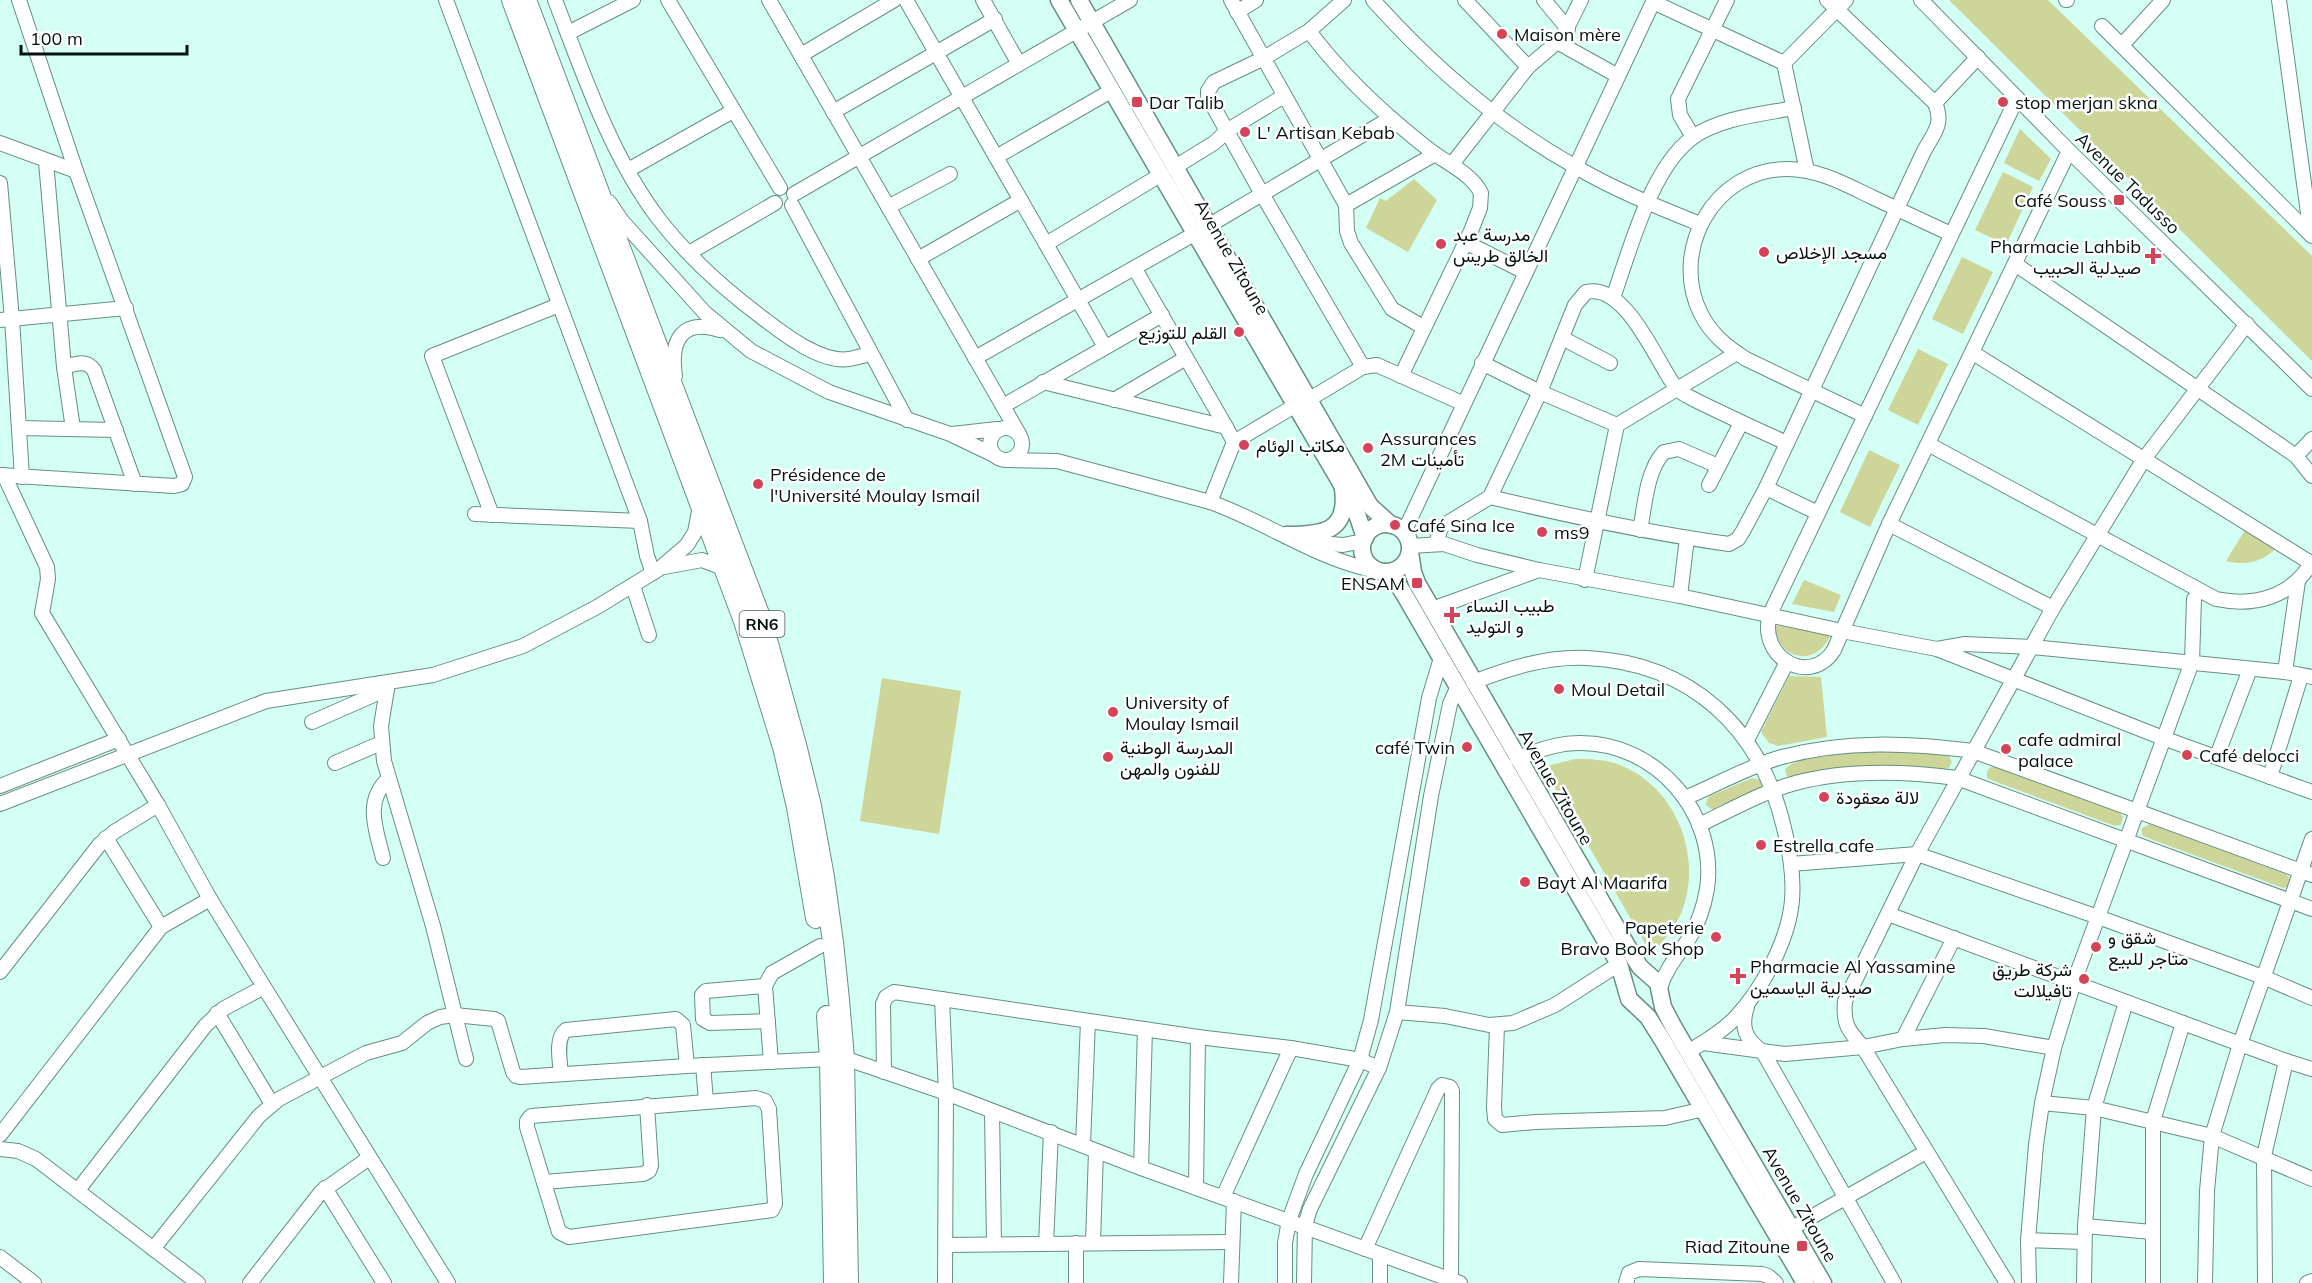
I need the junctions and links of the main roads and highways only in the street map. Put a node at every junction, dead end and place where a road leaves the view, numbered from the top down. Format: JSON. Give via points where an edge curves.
{"nodes":[{"id":1,"x":512,"y":0,"type":"edge"},
{"id":2,"x":526,"y":0,"type":"edge"},
{"id":3,"x":1059,"y":0,"type":"edge"},
{"id":4,"x":1079,"y":0,"type":"edge"},
{"id":5,"x":1169,"y":171,"type":"junction"},
{"id":6,"x":1302,"y":402,"type":"junction"},
{"id":7,"x":1342,"y":485,"type":"junction"},
{"id":8,"x":1293,"y":538,"type":"road end"},
{"id":9,"x":1364,"y":539,"type":"junction"},
{"id":10,"x":1404,"y":539,"type":"junction"},
{"id":11,"x":1381,"y":572,"type":"junction"},
{"id":12,"x":1465,"y":684,"type":"junction"},
{"id":13,"x":1655,"y":983,"type":"junction"},
{"id":14,"x":1627,"y":988,"type":"junction"},
{"id":15,"x":1636,"y":1006,"type":"junction"},
{"id":16,"x":837,"y":1058,"type":"junction"},
{"id":17,"x":834,"y":1283,"type":"edge"},
{"id":18,"x":848,"y":1283,"type":"edge"},
{"id":19,"x":1805,"y":1283,"type":"edge"},
{"id":20,"x":1823,"y":1283,"type":"edge"}],
"edges":[{"from":1,"to":16,"type":"highway","number":"RN6","via":[[744,621],[783,747],[797,807]]},
{"from":2,"to":16,"type":"highway","number":"RN6","via":[[762,622],[811,806],[833,942]]},
{"from":3,"to":5,"type":"main road","name":"Avenue Zitoune","via":[[1111,91]]},
{"from":4,"to":5,"type":"main road","name":"Avenue Zitoune"},
{"from":5,"to":6,"type":"main road","name":"Avenue Zitoune"},
{"from":6,"to":7,"type":"main road","name":"Avenue Zitoune"},
{"from":6,"to":10,"type":"main road","name":"Avenue Zitoune","via":[[1370,506]]},
{"from":7,"to":8,"type":"main road","via":[[1343,507],[1332,528]]},
{"from":7,"to":9,"type":"main road","name":"Avenue Zitoune"},
{"from":9,"to":10,"type":"main road","via":[[1376,527]]},
{"from":9,"to":11,"type":"main road","via":[[1366,562]]},
{"from":10,"to":11,"type":"main road","via":[[1408,559],[1398,570]]},
{"from":10,"to":12,"type":"main road","name":"Avenue Zitoune","via":[[1413,572]]},
{"from":11,"to":12,"type":"main road","name":"Avenue Zitoune","via":[[1397,583],[1441,658]]},
{"from":12,"to":13,"type":"main road","name":"Avenue Zitoune","via":[[1517,759],[1633,956]]},
{"from":12,"to":14,"type":"main road","name":"Avenue Zitoune","via":[[1619,964]]},
{"from":13,"to":14,"type":"main road","via":[[1638,976]]},
{"from":13,"to":15,"type":"main road","via":[[1652,1006]]},
{"from":13,"to":20,"type":"main road","name":"Avenue Zitoune","via":[[1663,1007],[1688,1052]]},
{"from":14,"to":15,"type":"main road","name":"Avenue Zitoune","via":[[1629,999]]},
{"from":15,"to":19,"type":"main road","name":"Avenue Zitoune","via":[[1648,1017]]},
{"from":16,"to":17,"type":"highway","number":"RN6"},
{"from":16,"to":18,"type":"highway","number":"RN6"}]}
